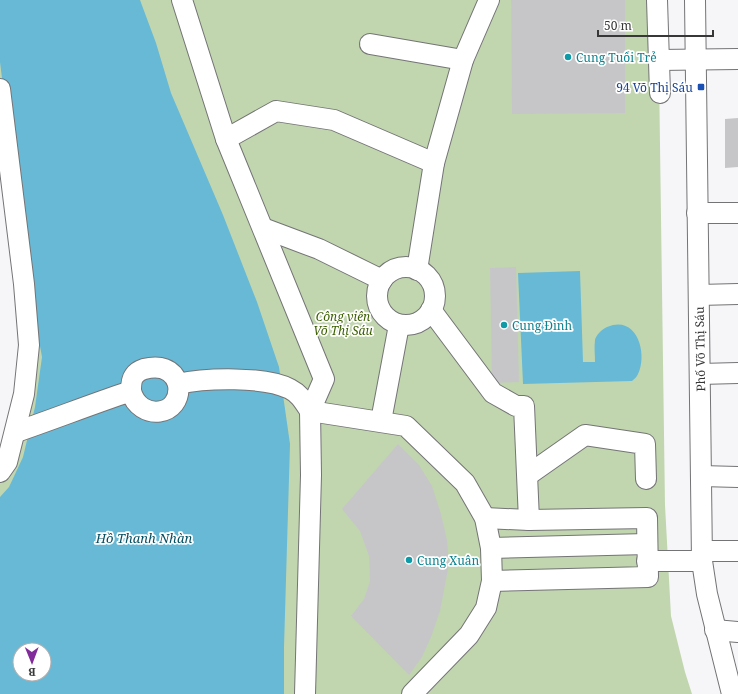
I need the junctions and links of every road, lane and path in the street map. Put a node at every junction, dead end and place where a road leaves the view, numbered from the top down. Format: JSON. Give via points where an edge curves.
{"nodes":[{"id":1,"x":182,"y":0,"type":"edge"},
{"id":2,"x":489,"y":0,"type":"edge"},
{"id":3,"x":657,"y":0,"type":"edge"},
{"id":4,"x":695,"y":0,"type":"edge"},
{"id":5,"x":370,"y":44,"type":"dead end"},
{"id":6,"x":738,"y":59,"type":"edge"},
{"id":7,"x":463,"y":60,"type":"junction"},
{"id":8,"x":658,"y":60,"type":"junction"},
{"id":9,"x":695,"y":60,"type":"junction"},
{"id":10,"x":0,"y":89,"type":"edge"},
{"id":11,"x":660,"y":93,"type":"dead end"},
{"id":12,"x":226,"y":138,"type":"junction"},
{"id":13,"x":434,"y":163,"type":"junction"},
{"id":14,"x":697,"y":213,"type":"junction"},
{"id":15,"x":738,"y":213,"type":"edge"},
{"id":16,"x":263,"y":228,"type":"junction"},
{"id":17,"x":417,"y":270,"type":"junction"},
{"id":18,"x":382,"y":280,"type":"junction"},
{"id":19,"x":738,"y":294,"type":"edge"},
{"id":20,"x":699,"y":295,"type":"junction"},
{"id":21,"x":431,"y":310,"type":"junction"},
{"id":22,"x":399,"y":324,"type":"junction"},
{"id":23,"x":738,"y":373,"type":"edge"},
{"id":24,"x":700,"y":374,"type":"junction"},
{"id":25,"x":178,"y":384,"type":"junction"},
{"id":26,"x":131,"y":391,"type":"junction"},
{"id":27,"x":306,"y":404,"type":"junction"},
{"id":28,"x":381,"y":421,"type":"junction"},
{"id":29,"x":22,"y":430,"type":"junction"},
{"id":30,"x":4,"y":467,"type":"edge"},
{"id":31,"x":528,"y":475,"type":"junction"},
{"id":32,"x":701,"y":476,"type":"junction"},
{"id":33,"x":738,"y":477,"type":"edge"},
{"id":34,"x":646,"y":479,"type":"dead end"},
{"id":35,"x":485,"y":518,"type":"junction"},
{"id":36,"x":530,"y":520,"type":"junction"},
{"id":37,"x":491,"y":548,"type":"junction"},
{"id":38,"x":738,"y":551,"type":"edge"},
{"id":39,"x":647,"y":552,"type":"junction"},
{"id":40,"x":702,"y":556,"type":"junction"},
{"id":41,"x":492,"y":582,"type":"junction"},
{"id":42,"x":715,"y":630,"type":"junction"},
{"id":43,"x":738,"y":632,"type":"edge"},
{"id":44,"x":305,"y":694,"type":"edge"},
{"id":45,"x":412,"y":694,"type":"edge"},
{"id":46,"x":732,"y":694,"type":"edge"}],
"edges":[{"from":1,"to":12,"type":"street"},
{"from":2,"to":7,"type":"street"},
{"from":3,"to":8,"type":"street"},
{"from":4,"to":9,"type":"street","name":"Phố Võ Thị Sáu"},
{"from":5,"to":7,"type":"street"},
{"from":6,"to":9,"type":"street"},
{"from":7,"to":13,"type":"street"},
{"from":8,"to":9,"type":"street"},
{"from":8,"to":11,"type":"street"},
{"from":9,"to":14,"type":"street","name":"Phố Võ Thị Sáu"},
{"from":10,"to":29,"type":"street","via":[[29,345]]},
{"from":12,"to":13,"type":"street","via":[[276,111],[334,120]]},
{"from":12,"to":16,"type":"street"},
{"from":13,"to":17,"type":"street"},
{"from":14,"to":15,"type":"street"},
{"from":14,"to":20,"type":"street","name":"Phố Võ Thị Sáu"},
{"from":16,"to":18,"type":"street","via":[[319,249]]},
{"from":16,"to":27,"type":"street","via":[[324,379]]},
{"from":17,"to":18,"type":"street","via":[[398,268]]},
{"from":17,"to":21,"type":"street","via":[[431,282],[435,292]]},
{"from":18,"to":22,"type":"street","via":[[377,293],[379,307],[390,321]]},
{"from":19,"to":20,"type":"street"},
{"from":20,"to":24,"type":"street","name":"Phố Võ Thị Sáu"},
{"from":21,"to":22,"type":"street","via":[[426,318],[418,323]]},
{"from":21,"to":31,"type":"street","via":[[493,393],[516,406],[524,406]]},
{"from":22,"to":28,"type":"street"},
{"from":23,"to":24,"type":"street"},
{"from":24,"to":32,"type":"street","name":"Phố Võ Thị Sáu"},
{"from":25,"to":26,"type":"street","via":[[175,376],[167,370],[160,367],[149,368],[134,375]]},
{"from":25,"to":26,"type":"street","via":[[177,399],[171,407],[162,412],[144,410],[136,403]]},
{"from":25,"to":27,"type":"street","via":[[217,379],[265,382],[287,388]]},
{"from":26,"to":29,"type":"street"},
{"from":27,"to":28,"type":"street"},
{"from":27,"to":44,"type":"street","via":[[311,475]]},
{"from":28,"to":35,"type":"street","via":[[406,426],[465,483]]},
{"from":29,"to":30,"type":"street"},
{"from":31,"to":34,"type":"street","via":[[585,435],[645,444]]},
{"from":31,"to":36,"type":"street"},
{"from":32,"to":33,"type":"street"},
{"from":32,"to":40,"type":"street","name":"Phố Võ Thị Sáu"},
{"from":35,"to":36,"type":"street"},
{"from":35,"to":37,"type":"street"},
{"from":36,"to":39,"type":"street","via":[[647,518]]},
{"from":37,"to":39,"type":"street"},
{"from":37,"to":41,"type":"street"},
{"from":38,"to":40,"type":"street"},
{"from":39,"to":40,"type":"street"},
{"from":39,"to":41,"type":"street","via":[[648,577]]},
{"from":40,"to":42,"type":"street","name":"Phố Võ Thị Sáu"},
{"from":41,"to":45,"type":"street","via":[[486,608],[469,635]]},
{"from":42,"to":43,"type":"street"},
{"from":42,"to":46,"type":"street","name":"Phố Võ Thị Sáu"}]}
